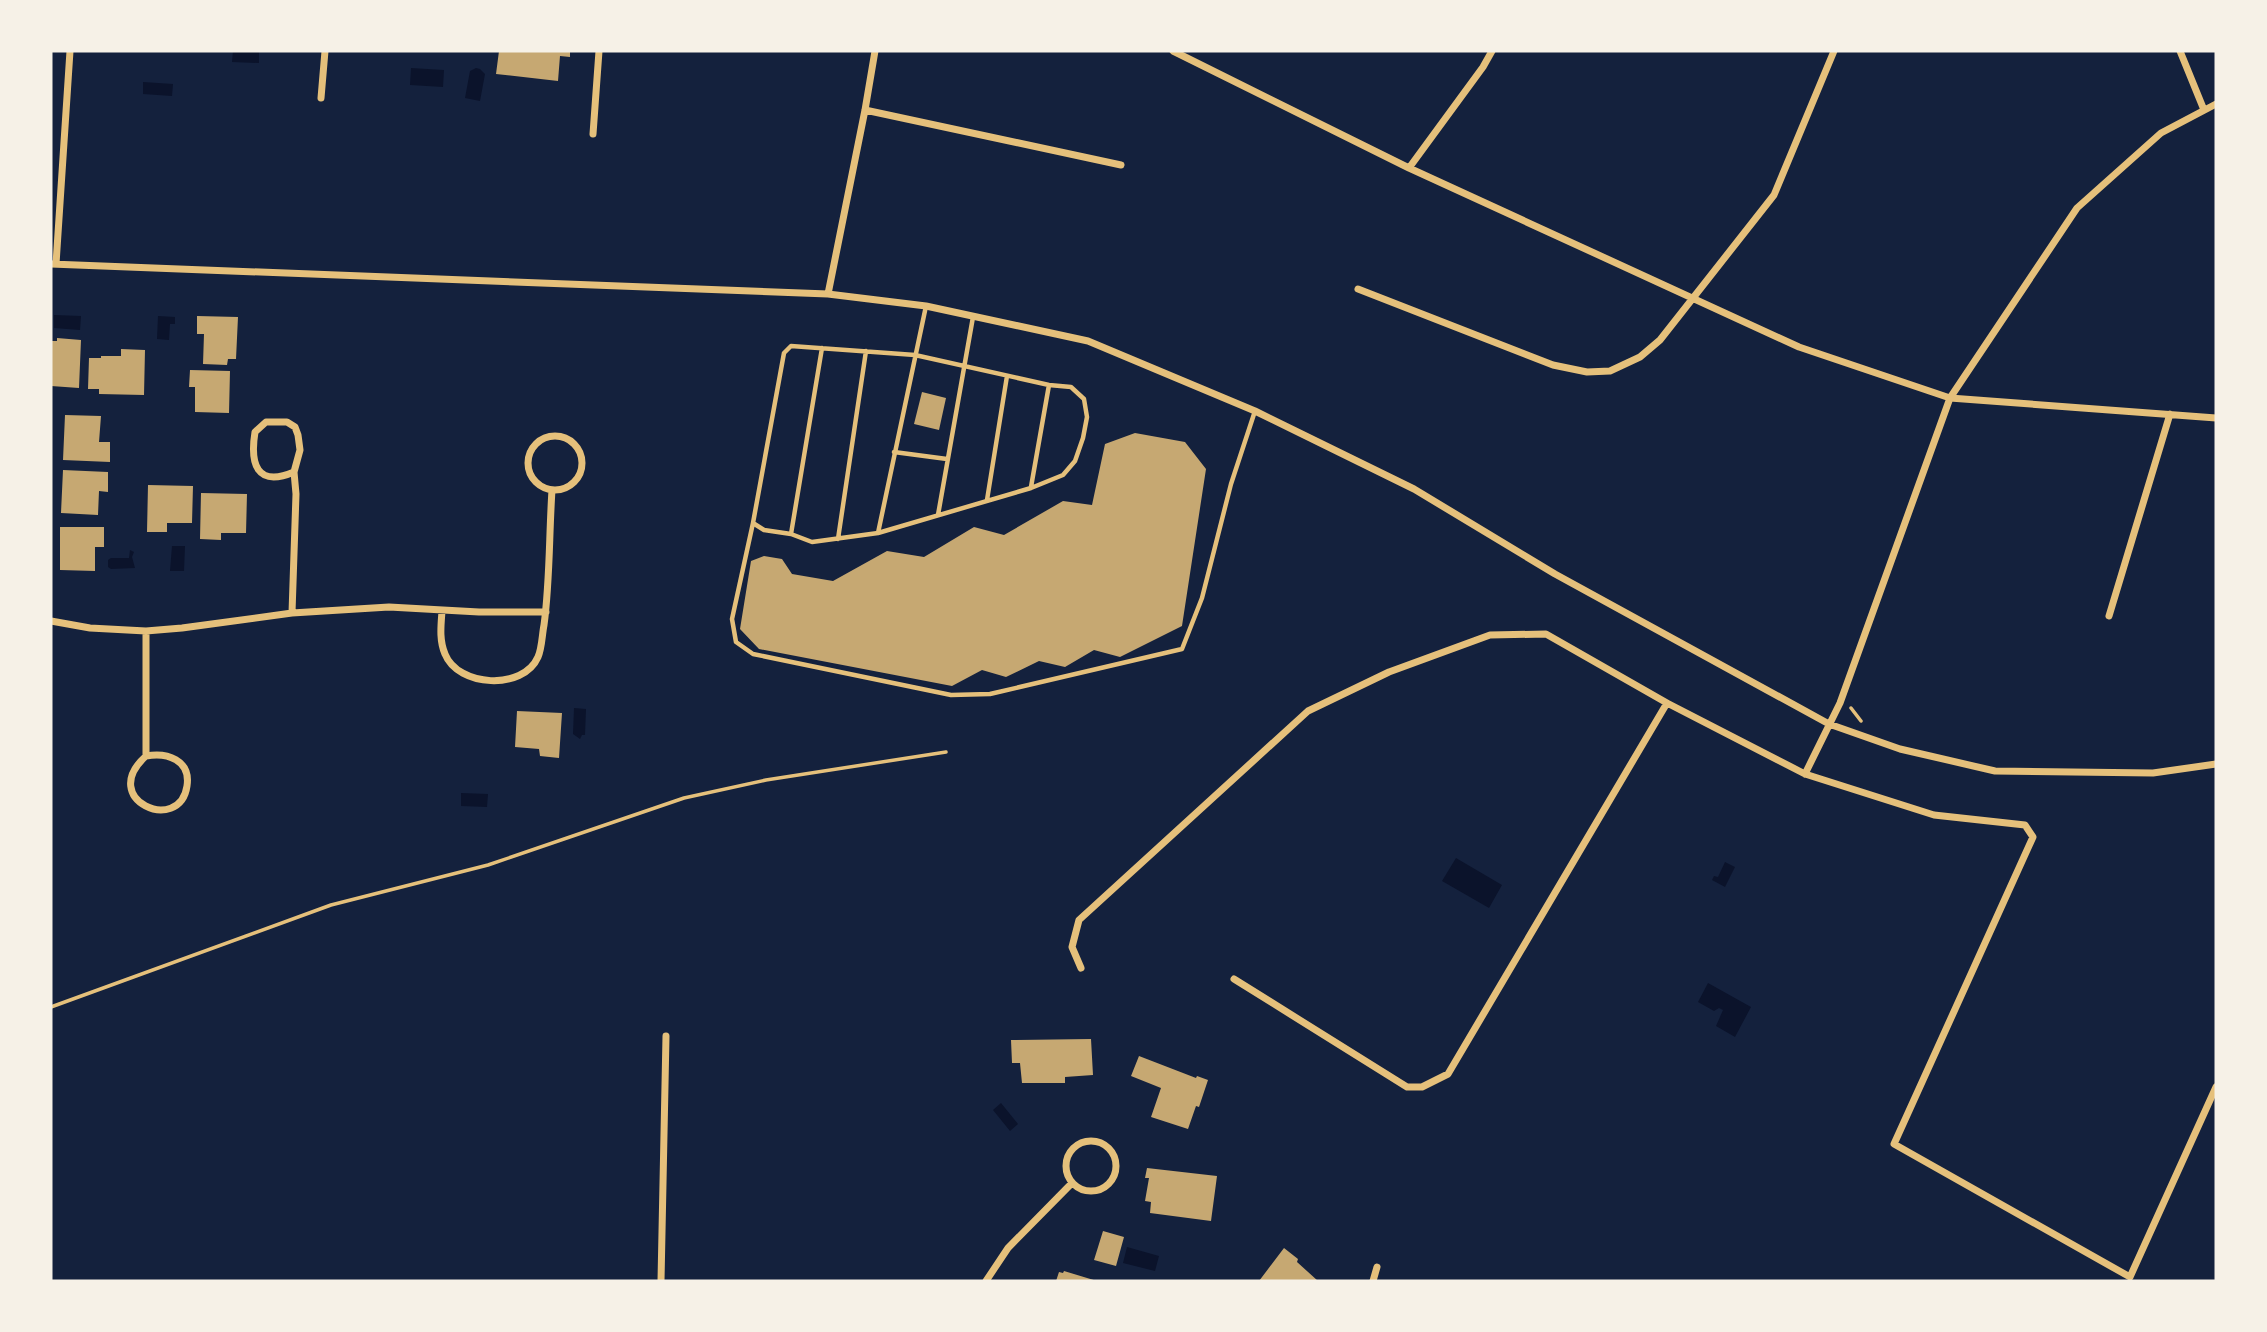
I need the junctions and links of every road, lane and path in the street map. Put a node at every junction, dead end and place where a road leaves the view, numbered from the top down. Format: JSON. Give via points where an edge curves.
{"nodes":[{"id":1,"x":70,"y":51,"type":"edge"},
{"id":2,"x":325,"y":51,"type":"edge"},
{"id":3,"x":599,"y":51,"type":"edge"},
{"id":4,"x":875,"y":51,"type":"edge"},
{"id":5,"x":1173,"y":51,"type":"edge"},
{"id":6,"x":1492,"y":51,"type":"edge"},
{"id":7,"x":1834,"y":51,"type":"edge"},
{"id":8,"x":2180,"y":51,"type":"edge"},
{"id":9,"x":321,"y":98,"type":"dead end"},
{"id":10,"x":2216,"y":104,"type":"edge"},
{"id":11,"x":865,"y":110,"type":"junction"},
{"id":12,"x":2204,"y":110,"type":"junction"},
{"id":13,"x":593,"y":134,"type":"dead end"},
{"id":14,"x":1121,"y":166,"type":"dead end"},
{"id":15,"x":1409,"y":168,"type":"junction"},
{"id":16,"x":53,"y":264,"type":"edge"},
{"id":17,"x":1358,"y":289,"type":"dead end"},
{"id":18,"x":828,"y":294,"type":"junction"},
{"id":19,"x":1692,"y":299,"type":"junction"},
{"id":20,"x":926,"y":306,"type":"junction"},
{"id":21,"x":973,"y":317,"type":"junction"},
{"id":22,"x":822,"y":348,"type":"junction"},
{"id":23,"x":866,"y":351,"type":"junction"},
{"id":24,"x":915,"y":355,"type":"junction"},
{"id":25,"x":964,"y":366,"type":"junction"},
{"id":26,"x":1007,"y":376,"type":"junction"},
{"id":27,"x":1049,"y":385,"type":"junction"},
{"id":28,"x":1950,"y":398,"type":"junction"},
{"id":29,"x":1255,"y":411,"type":"junction"},
{"id":30,"x":2170,"y":414,"type":"junction"},
{"id":31,"x":2216,"y":418,"type":"edge"},
{"id":32,"x":894,"y":453,"type":"junction"},
{"id":33,"x":947,"y":459,"type":"junction"},
{"id":34,"x":294,"y":472,"type":"junction"},
{"id":35,"x":1031,"y":488,"type":"junction"},
{"id":36,"x":552,"y":490,"type":"junction"},
{"id":37,"x":987,"y":500,"type":"junction"},
{"id":38,"x":938,"y":515,"type":"junction"},
{"id":39,"x":753,"y":523,"type":"junction"},
{"id":40,"x":878,"y":533,"type":"junction"},
{"id":41,"x":791,"y":534,"type":"junction"},
{"id":42,"x":838,"y":539,"type":"junction"},
{"id":43,"x":442,"y":611,"type":"junction"},
{"id":44,"x":546,"y":612,"type":"junction"},
{"id":45,"x":292,"y":613,"type":"junction"},
{"id":46,"x":2109,"y":616,"type":"dead end"},
{"id":47,"x":51,"y":621,"type":"edge"},
{"id":48,"x":146,"y":631,"type":"junction"},
{"id":49,"x":1667,"y":703,"type":"junction"},
{"id":50,"x":1840,"y":703,"type":"junction"},
{"id":51,"x":1829,"y":724,"type":"junction"},
{"id":52,"x":1863,"y":724,"type":"dead end"},
{"id":53,"x":946,"y":751,"type":"dead end"},
{"id":54,"x":146,"y":757,"type":"junction"},
{"id":55,"x":2216,"y":764,"type":"edge"},
{"id":56,"x":1805,"y":774,"type":"junction"},
{"id":57,"x":1081,"y":968,"type":"dead end"},
{"id":58,"x":1234,"y":979,"type":"dead end"},
{"id":59,"x":51,"y":1007,"type":"edge"},
{"id":60,"x":666,"y":1036,"type":"dead end"},
{"id":61,"x":2216,"y":1087,"type":"edge"},
{"id":62,"x":1072,"y":1182,"type":"junction"},
{"id":63,"x":1377,"y":1266,"type":"dead end"},
{"id":64,"x":661,"y":1281,"type":"edge"},
{"id":65,"x":986,"y":1281,"type":"edge"},
{"id":66,"x":1373,"y":1281,"type":"edge"}],
"edges":[{"from":1,"to":16,"type":"street"},
{"from":2,"to":9,"type":"street"},
{"from":3,"to":13,"type":"street"},
{"from":4,"to":11,"type":"street"},
{"from":5,"to":15,"type":"street"},
{"from":6,"to":15,"type":"street"},
{"from":7,"to":19,"type":"street","via":[[1774,195]]},
{"from":8,"to":12,"type":"street"},
{"from":10,"to":12,"type":"street"},
{"from":11,"to":14,"type":"street"},
{"from":11,"to":18,"type":"street"},
{"from":12,"to":28,"type":"street","via":[[2161,133],[2077,208]]},
{"from":15,"to":19,"type":"street"},
{"from":16,"to":18,"type":"street"},
{"from":17,"to":19,"type":"street","via":[[1553,365],[1587,372],[1610,371],[1640,357],[1660,340]]},
{"from":18,"to":20,"type":"street"},
{"from":19,"to":28,"type":"street","via":[[1799,347]]},
{"from":20,"to":21,"type":"street"},
{"from":20,"to":24,"type":"lane"},
{"from":21,"to":25,"type":"lane"},
{"from":21,"to":29,"type":"street","via":[[1088,341]]},
{"from":22,"to":23,"type":"lane"},
{"from":22,"to":39,"type":"lane","via":[[791,346],[784,353]]},
{"from":22,"to":41,"type":"lane"},
{"from":23,"to":24,"type":"lane"},
{"from":23,"to":42,"type":"lane"},
{"from":24,"to":25,"type":"lane"},
{"from":24,"to":32,"type":"lane"},
{"from":25,"to":26,"type":"lane"},
{"from":25,"to":33,"type":"lane"},
{"from":26,"to":27,"type":"lane"},
{"from":26,"to":37,"type":"lane"},
{"from":27,"to":35,"type":"lane"},
{"from":27,"to":35,"type":"lane","via":[[1071,387],[1084,399],[1087,417],[1075,461],[1063,475]]},
{"from":28,"to":30,"type":"street"},
{"from":28,"to":50,"type":"street"},
{"from":29,"to":39,"type":"lane","via":[[1202,598],[1182,649],[990,694],[951,695],[753,654],[743,648],[736,642],[732,619]]},
{"from":29,"to":51,"type":"street","via":[[1414,489],[1555,574]]},
{"from":30,"to":31,"type":"street"},
{"from":30,"to":46,"type":"street"},
{"from":32,"to":33,"type":"lane"},
{"from":32,"to":40,"type":"lane"},
{"from":33,"to":38,"type":"lane"},
{"from":34,"to":34,"type":"street","via":[[300,450],[295,427],[281,420],[266,422],[255,432],[253,460],[270,476]]},
{"from":34,"to":45,"type":"street"},
{"from":35,"to":37,"type":"lane"},
{"from":36,"to":36,"type":"street","via":[[573,483],[583,463],[580,451],[563,436],[541,439],[527,457],[532,479]]},
{"from":36,"to":44,"type":"street"},
{"from":37,"to":38,"type":"lane"},
{"from":38,"to":40,"type":"lane"},
{"from":39,"to":41,"type":"lane","via":[[764,530]]},
{"from":40,"to":42,"type":"lane"},
{"from":41,"to":42,"type":"lane","via":[[812,542]]},
{"from":43,"to":44,"type":"street"},
{"from":43,"to":44,"type":"street","via":[[443,646],[454,666],[470,676],[503,681],[519,677],[539,656]]},
{"from":43,"to":45,"type":"street","via":[[389,607]]},
{"from":45,"to":48,"type":"street"},
{"from":47,"to":48,"type":"street"},
{"from":48,"to":54,"type":"street"},
{"from":49,"to":56,"type":"street"},
{"from":49,"to":57,"type":"street","via":[[1546,634],[1490,635],[1389,672],[1308,711],[1079,920],[1072,947]]},
{"from":49,"to":58,"type":"street","via":[[1448,1073],[1422,1087],[1408,1087]]},
{"from":50,"to":51,"type":"street"},
{"from":50,"to":52,"type":"path","via":[[1855,710]]},
{"from":51,"to":55,"type":"street","via":[[1900,750],[1995,771],[2153,773]]},
{"from":51,"to":56,"type":"street"},
{"from":53,"to":59,"type":"path","via":[[684,798],[488,865],[331,905]]},
{"from":54,"to":54,"type":"street","via":[[135,766],[130,780],[133,795],[143,806],[172,808],[183,798],[188,784],[185,769],[175,758],[161,754]]},
{"from":56,"to":61,"type":"street","via":[[1934,815],[2025,825],[2033,836],[1894,1144],[2130,1277]]},
{"from":60,"to":64,"type":"street"},
{"from":62,"to":62,"type":"street","via":[[1084,1190],[1103,1188],[1115,1172],[1113,1153],[1097,1141],[1078,1144],[1066,1159]]},
{"from":62,"to":65,"type":"street","via":[[1008,1248]]},
{"from":63,"to":66,"type":"street"}]}
